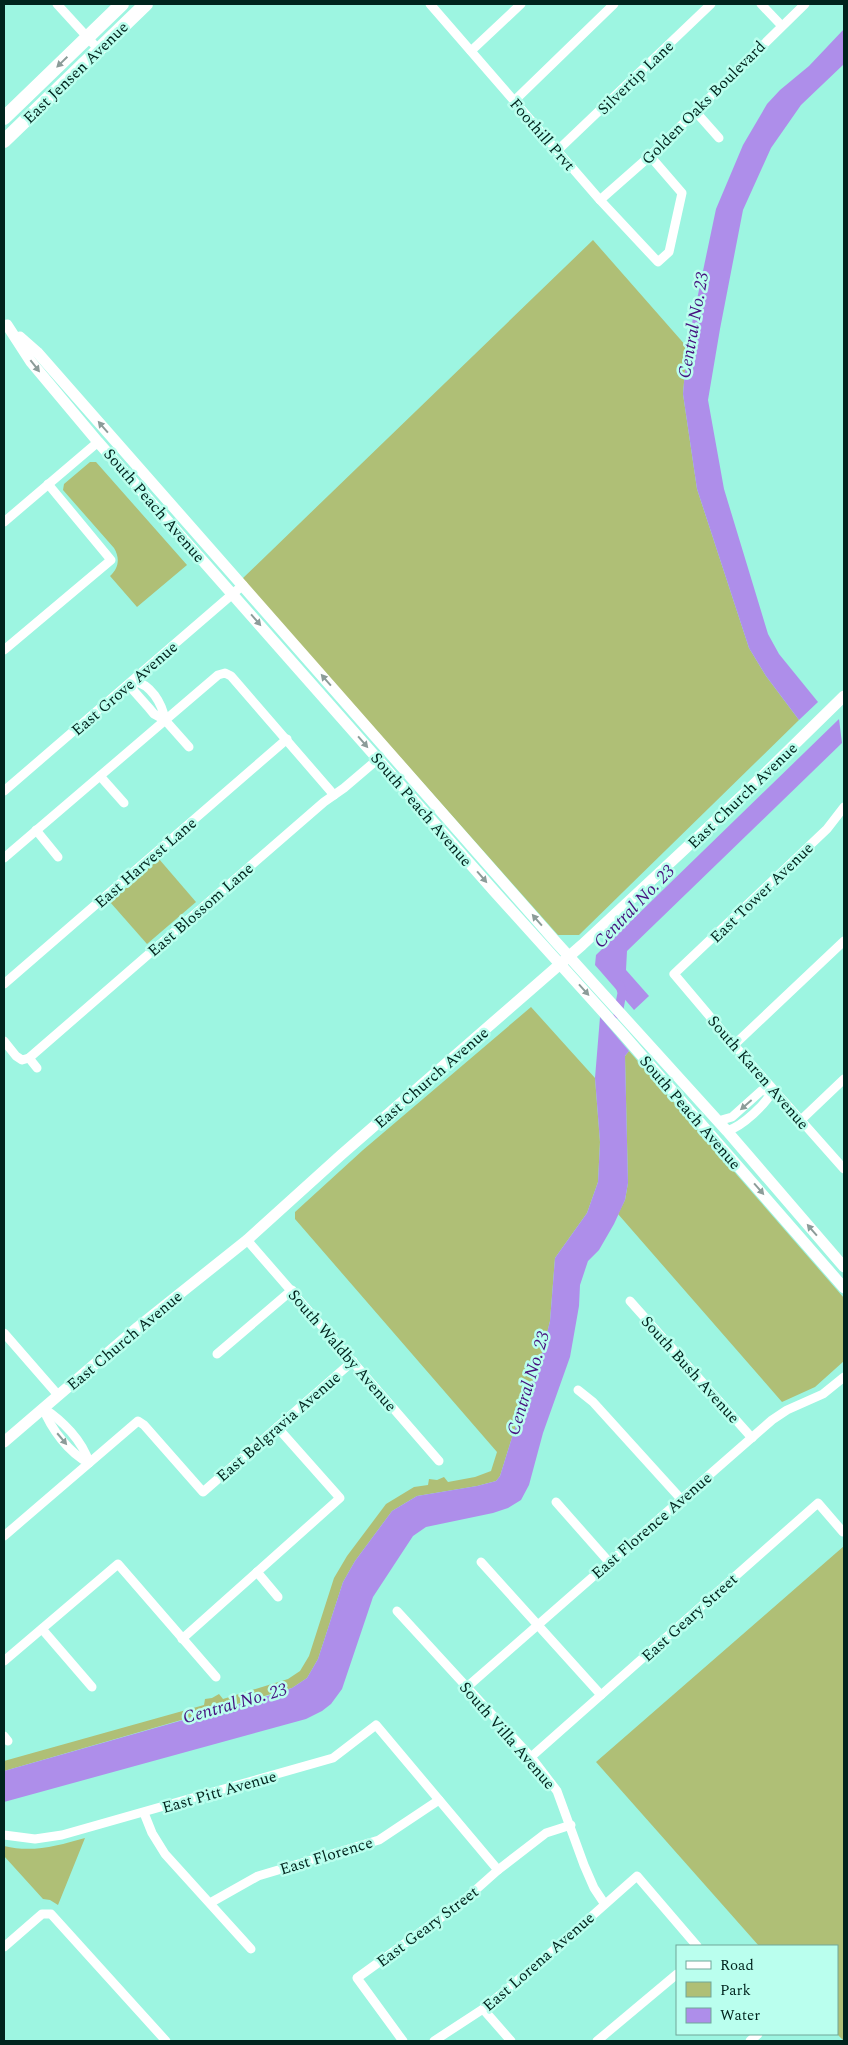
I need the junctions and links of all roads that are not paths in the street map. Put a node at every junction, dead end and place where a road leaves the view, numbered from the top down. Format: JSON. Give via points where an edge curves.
{"nodes":[{"id":1,"x":57,"y":4,"type":"edge"},
{"id":2,"x":122,"y":4,"type":"edge"},
{"id":3,"x":146,"y":4,"type":"edge"},
{"id":4,"x":430,"y":4,"type":"edge"},
{"id":5,"x":521,"y":4,"type":"edge"},
{"id":6,"x":614,"y":4,"type":"edge"},
{"id":7,"x":712,"y":4,"type":"edge"},
{"id":8,"x":761,"y":4,"type":"edge"},
{"id":9,"x":805,"y":4,"type":"edge"},
{"id":10,"x":781,"y":25,"type":"junction"},
{"id":11,"x":87,"y":37,"type":"junction"},
{"id":12,"x":99,"y":50,"type":"junction"},
{"id":13,"x":471,"y":51,"type":"junction"},
{"id":14,"x":514,"y":100,"type":"junction"},
{"id":15,"x":695,"y":112,"type":"junction"},
{"id":16,"x":4,"y":118,"type":"edge"},
{"id":17,"x":719,"y":138,"type":"dead end"},
{"id":18,"x":4,"y":141,"type":"edge"},
{"id":19,"x":558,"y":150,"type":"junction"},
{"id":20,"x":650,"y":156,"type":"junction"},
{"id":21,"x":600,"y":200,"type":"junction"},
{"id":22,"x":5,"y":325,"type":"edge"},
{"id":23,"x":98,"y":442,"type":"junction"},
{"id":24,"x":48,"y":484,"type":"junction"},
{"id":25,"x":4,"y":522,"type":"edge"},
{"id":26,"x":242,"y":585,"type":"junction"},
{"id":27,"x":233,"y":594,"type":"junction"},
{"id":28,"x":4,"y":650,"type":"edge"},
{"id":29,"x":133,"y":681,"type":"junction"},
{"id":30,"x":152,"y":693,"type":"junction"},
{"id":31,"x":844,"y":696,"type":"edge"},
{"id":32,"x":142,"y":700,"type":"junction"},
{"id":33,"x":165,"y":720,"type":"junction"},
{"id":34,"x":287,"y":739,"type":"junction"},
{"id":35,"x":189,"y":747,"type":"dead end"},
{"id":36,"x":378,"y":759,"type":"junction"},
{"id":37,"x":100,"y":776,"type":"junction"},
{"id":38,"x":4,"y":791,"type":"edge"},
{"id":39,"x":334,"y":794,"type":"junction"},
{"id":40,"x":410,"y":795,"type":"junction"},
{"id":41,"x":124,"y":803,"type":"dead end"},
{"id":42,"x":844,"y":807,"type":"edge"},
{"id":43,"x":36,"y":830,"type":"junction"},
{"id":44,"x":58,"y":857,"type":"dead end"},
{"id":45,"x":4,"y":858,"type":"edge"},
{"id":46,"x":484,"y":860,"type":"junction"},
{"id":47,"x":844,"y":941,"type":"edge"},
{"id":48,"x":565,"y":960,"type":"junction"},
{"id":49,"x":674,"y":974,"type":"joint"},
{"id":50,"x":4,"y":984,"type":"edge"},
{"id":51,"x":4,"y":1042,"type":"edge"},
{"id":52,"x":734,"y":1045,"type":"junction"},
{"id":53,"x":26,"y":1059,"type":"junction"},
{"id":54,"x":37,"y":1068,"type":"dead end"},
{"id":55,"x":659,"y":1075,"type":"junction"},
{"id":56,"x":844,"y":1078,"type":"edge"},
{"id":57,"x":773,"y":1090,"type":"junction"},
{"id":58,"x":801,"y":1120,"type":"junction"},
{"id":59,"x":718,"y":1121,"type":"junction"},
{"id":60,"x":727,"y":1131,"type":"junction"},
{"id":61,"x":844,"y":1169,"type":"edge"},
{"id":62,"x":247,"y":1240,"type":"junction"},
{"id":63,"x":844,"y":1267,"type":"edge"},
{"id":64,"x":844,"y":1288,"type":"edge"},
{"id":65,"x":292,"y":1290,"type":"junction"},
{"id":66,"x":630,"y":1301,"type":"dead end"},
{"id":67,"x":4,"y":1333,"type":"edge"},
{"id":68,"x":217,"y":1354,"type":"dead end"},
{"id":69,"x":353,"y":1361,"type":"junction"},
{"id":70,"x":843,"y":1381,"type":"edge"},
{"id":71,"x":578,"y":1390,"type":"dead end"},
{"id":72,"x":58,"y":1395,"type":"junction"},
{"id":73,"x":43,"y":1408,"type":"junction"},
{"id":74,"x":278,"y":1427,"type":"junction"},
{"id":75,"x":752,"y":1438,"type":"junction"},
{"id":76,"x":4,"y":1442,"type":"edge"},
{"id":77,"x":439,"y":1461,"type":"dead end"},
{"id":78,"x":89,"y":1463,"type":"junction"},
{"id":79,"x":681,"y":1498,"type":"junction"},
{"id":80,"x":556,"y":1502,"type":"dead end"},
{"id":81,"x":844,"y":1532,"type":"edge"},
{"id":82,"x":4,"y":1536,"type":"edge"},
{"id":83,"x":481,"y":1562,"type":"dead end"},
{"id":84,"x":609,"y":1562,"type":"junction"},
{"id":85,"x":257,"y":1572,"type":"junction"},
{"id":86,"x":278,"y":1596,"type":"dead end"},
{"id":87,"x":397,"y":1611,"type":"dead end"},
{"id":88,"x":539,"y":1624,"type":"junction"},
{"id":89,"x":42,"y":1629,"type":"junction"},
{"id":90,"x":182,"y":1639,"type":"junction"},
{"id":91,"x":4,"y":1661,"type":"edge"},
{"id":92,"x":216,"y":1678,"type":"dead end"},
{"id":93,"x":92,"y":1687,"type":"dead end"},
{"id":94,"x":468,"y":1687,"type":"junction"},
{"id":95,"x":601,"y":1695,"type":"junction"},
{"id":96,"x":531,"y":1757,"type":"junction"},
{"id":97,"x":439,"y":1800,"type":"junction"},
{"id":98,"x":144,"y":1813,"type":"junction"},
{"id":99,"x":571,"y":1825,"type":"junction"},
{"id":100,"x":4,"y":1835,"type":"edge"},
{"id":101,"x":498,"y":1870,"type":"junction"},
{"id":102,"x":210,"y":1903,"type":"junction"},
{"id":103,"x":604,"y":1904,"type":"junction"},
{"id":104,"x":696,"y":1945,"type":"edge"},
{"id":105,"x":4,"y":1947,"type":"edge"},
{"id":106,"x":251,"y":1950,"type":"dead end"},
{"id":107,"x":676,"y":1975,"type":"edge"},
{"id":108,"x":483,"y":2009,"type":"junction"},
{"id":109,"x":166,"y":2041,"type":"edge"},
{"id":110,"x":403,"y":2041,"type":"edge"},
{"id":111,"x":434,"y":2041,"type":"edge"},
{"id":112,"x":511,"y":2041,"type":"edge"},
{"id":113,"x":598,"y":2041,"type":"edge"}],
"edges":[{"from":1,"to":11,"type":"street"},
{"from":2,"to":11,"type":"main road","name":"East Jensen Avenue"},
{"from":3,"to":12,"type":"main road","name":"East Jensen Avenue"},
{"from":4,"to":13,"type":"street","name":"Foothill Prvt"},
{"from":5,"to":13,"type":"street"},
{"from":6,"to":14,"type":"street"},
{"from":7,"to":19,"type":"street","name":"Silvertip Lane"},
{"from":8,"to":10,"type":"street"},
{"from":9,"to":10,"type":"street","name":"Golden Oaks Boulevard"},
{"from":10,"to":15,"type":"street","name":"Golden Oaks Boulevard"},
{"from":11,"to":12,"type":"street"},
{"from":11,"to":16,"type":"main road","name":"East Jensen Avenue","one_way":true},
{"from":12,"to":18,"type":"main road","name":"East Jensen Avenue"},
{"from":13,"to":14,"type":"street","name":"Foothill Prvt"},
{"from":14,"to":19,"type":"street","name":"Foothill Prvt"},
{"from":15,"to":17,"type":"street"},
{"from":15,"to":20,"type":"street","name":"Golden Oaks Boulevard"},
{"from":19,"to":21,"type":"street","name":"Foothill Prvt"},
{"from":20,"to":21,"type":"street","name":"Golden Oaks Boulevard"},
{"from":20,"to":21,"type":"street","name":"Foothill Prvt","via":[[682,193],[669,252],[658,262]]},
{"from":22,"to":23,"type":"street","name":"South Peach Avenue","one_way":true,"via":[[31,362]]},
{"from":26,"to":22,"type":"street","name":"South Peach Avenue","one_way":true,"via":[[37,352]]},
{"from":23,"to":24,"type":"street"},
{"from":23,"to":27,"type":"street","name":"South Peach Avenue"},
{"from":24,"to":25,"type":"street"},
{"from":24,"to":28,"type":"street","via":[[111,560]]},
{"from":26,"to":27,"type":"street","name":"East Grove Avenue"},
{"from":46,"to":26,"type":"street","name":"South Peach Avenue","one_way":true},
{"from":27,"to":29,"type":"street","name":"East Grove Avenue"},
{"from":27,"to":36,"type":"street","name":"South Peach Avenue","one_way":true},
{"from":29,"to":30,"type":"street","via":[[142,683]]},
{"from":29,"to":32,"type":"street","via":[[134,690]]},
{"from":29,"to":38,"type":"street","name":"East Grove Avenue"},
{"from":30,"to":32,"type":"street","via":[[150,700]]},
{"from":30,"to":33,"type":"street","via":[[162,706]]},
{"from":31,"to":48,"type":"street","name":"East Church Avenue"},
{"from":32,"to":33,"type":"street","via":[[154,714]]},
{"from":33,"to":34,"type":"street","via":[[218,675],[225,673]]},
{"from":33,"to":35,"type":"street"},
{"from":33,"to":37,"type":"street"},
{"from":34,"to":39,"type":"street"},
{"from":34,"to":50,"type":"street","name":"East Harvest Lane"},
{"from":36,"to":39,"type":"street","name":"East Blossom Lane"},
{"from":36,"to":40,"type":"street","name":"South Peach Avenue"},
{"from":37,"to":41,"type":"street"},
{"from":37,"to":43,"type":"street"},
{"from":39,"to":53,"type":"street","name":"East Blossom Lane"},
{"from":40,"to":46,"type":"street","via":[[422,797],[465,845]]},
{"from":40,"to":48,"type":"street","name":"South Peach Avenue","one_way":true},
{"from":42,"to":49,"type":"street","name":"East Tower Avenue","via":[[827,829]]},
{"from":43,"to":44,"type":"street"},
{"from":43,"to":45,"type":"street"},
{"from":48,"to":46,"type":"street","name":"South Peach Avenue","one_way":true},
{"from":47,"to":52,"type":"street"},
{"from":48,"to":55,"type":"street","name":"South Peach Avenue","one_way":true},
{"from":48,"to":59,"type":"street","name":"South Peach Avenue","via":[[610,1002]]},
{"from":48,"to":62,"type":"street","name":"East Church Avenue"},
{"from":49,"to":52,"type":"street","name":"South Karen Avenue"},
{"from":51,"to":53,"type":"street","via":[[16,1056]]},
{"from":52,"to":57,"type":"street","name":"South Karen Avenue"},
{"from":53,"to":54,"type":"street"},
{"from":55,"to":60,"type":"street","via":[[674,1085],[714,1130]]},
{"from":55,"to":64,"type":"street","name":"South Peach Avenue","one_way":true},
{"from":56,"to":58,"type":"street"},
{"from":57,"to":58,"type":"street","name":"South Karen Avenue"},
{"from":57,"to":59,"type":"street","one_way":true,"via":[[761,1091],[732,1117]]},
{"from":57,"to":60,"type":"street","via":[[768,1100],[738,1126]]},
{"from":58,"to":61,"type":"street","name":"South Karen Avenue"},
{"from":59,"to":60,"type":"street","name":"South Peach Avenue"},
{"from":63,"to":60,"type":"street","name":"South Peach Avenue","one_way":true},
{"from":62,"to":65,"type":"street","name":"South Waldby Avenue"},
{"from":62,"to":72,"type":"street","name":"East Church Avenue"},
{"from":65,"to":68,"type":"street"},
{"from":65,"to":69,"type":"street","name":"South Waldby Avenue"},
{"from":66,"to":75,"type":"street","name":"South Bush Avenue"},
{"from":67,"to":72,"type":"street"},
{"from":69,"to":74,"type":"street","name":"East Belgravia Avenue"},
{"from":69,"to":77,"type":"street","name":"South Waldby Avenue"},
{"from":70,"to":75,"type":"street","name":"East Florence Avenue","via":[[787,1410]]},
{"from":71,"to":79,"type":"street","via":[[593,1402]]},
{"from":72,"to":73,"type":"street","name":"East Church Avenue"},
{"from":73,"to":76,"type":"street","name":"East Church Avenue"},
{"from":73,"to":78,"type":"street","via":[[56,1416],[86,1450]]},
{"from":74,"to":78,"type":"street","name":"East Belgravia Avenue","via":[[203,1492],[138,1421]]},
{"from":74,"to":85,"type":"street","via":[[340,1498]]},
{"from":75,"to":79,"type":"street","name":"East Florence Avenue"},
{"from":78,"to":82,"type":"street"},
{"from":79,"to":84,"type":"street","name":"East Florence Avenue"},
{"from":80,"to":84,"type":"street"},
{"from":81,"to":95,"type":"street","name":"East Geary Street","via":[[818,1503]]},
{"from":83,"to":88,"type":"street"},
{"from":84,"to":88,"type":"street","name":"East Florence Avenue"},
{"from":85,"to":86,"type":"street"},
{"from":85,"to":90,"type":"street"},
{"from":87,"to":94,"type":"street","name":"South Villa Avenue"},
{"from":88,"to":94,"type":"street","name":"East Florence Avenue"},
{"from":88,"to":95,"type":"street"},
{"from":89,"to":90,"type":"street","via":[[118,1564]]},
{"from":89,"to":91,"type":"street"},
{"from":89,"to":93,"type":"street"},
{"from":90,"to":92,"type":"street"},
{"from":94,"to":96,"type":"street","name":"South Villa Avenue"},
{"from":95,"to":96,"type":"street","name":"East Geary Street"},
{"from":96,"to":99,"type":"street","name":"South Villa Avenue","via":[[557,1791]]},
{"from":97,"to":98,"type":"street","name":"East Pitt Avenue","via":[[376,1725],[333,1758]]},
{"from":97,"to":101,"type":"street"},
{"from":97,"to":102,"type":"street","name":"East Florence","via":[[379,1840],[258,1876]]},
{"from":98,"to":100,"type":"street","name":"East Pitt Avenue","via":[[35,1840]]},
{"from":98,"to":102,"type":"street","via":[[158,1844]]},
{"from":99,"to":101,"type":"street","name":"East Geary Street","via":[[546,1833]]},
{"from":99,"to":103,"type":"street","name":"South Villa Avenue","via":[[587,1873]]},
{"from":101,"to":110,"type":"street","name":"East Geary Street","via":[[461,1903],[357,1978]]},
{"from":102,"to":106,"type":"street"},
{"from":103,"to":104,"type":"street","name":"East Lorena Avenue","via":[[637,1876]]},
{"from":103,"to":108,"type":"street","name":"East Lorena Avenue","via":[[548,1956]]},
{"from":105,"to":109,"type":"street","via":[[47,1912]]},
{"from":107,"to":113,"type":"street"},
{"from":108,"to":111,"type":"street","name":"East Lorena Avenue"},
{"from":108,"to":112,"type":"street"}]}
